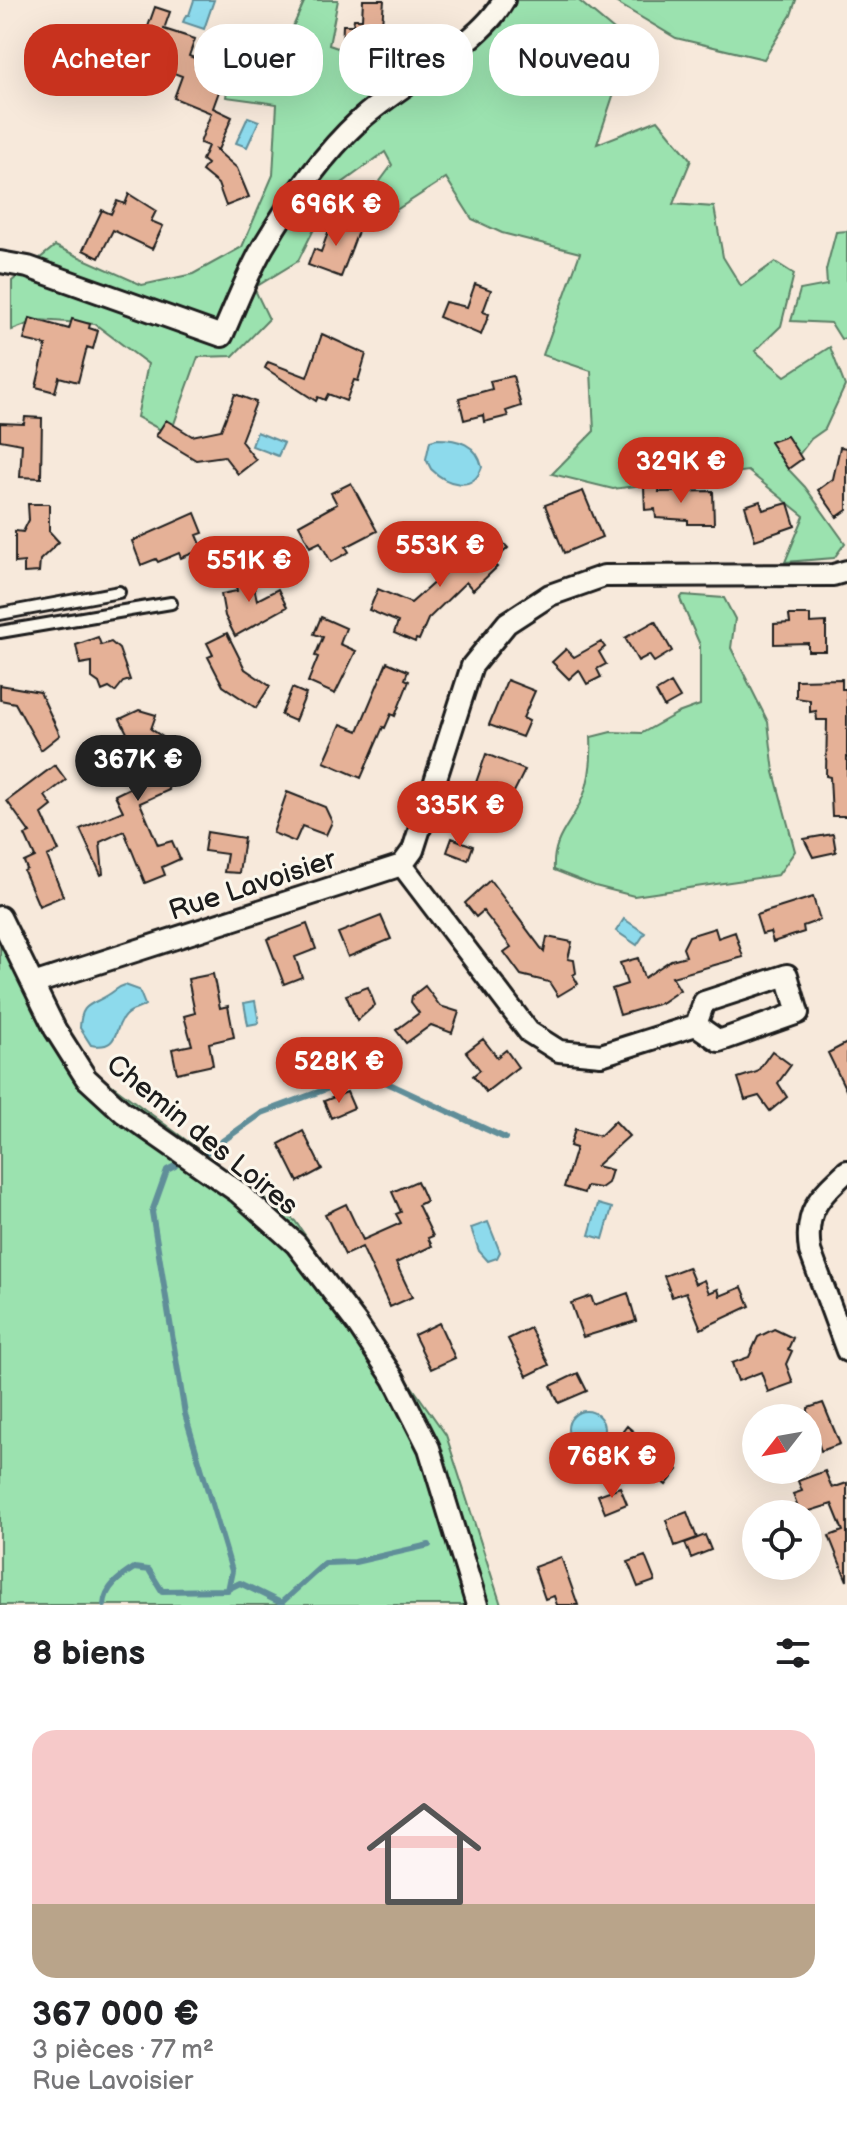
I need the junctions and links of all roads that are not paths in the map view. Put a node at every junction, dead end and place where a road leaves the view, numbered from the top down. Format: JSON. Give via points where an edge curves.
{"nodes":[{"id":1,"x":504,"y":0,"type":"edge"},
{"id":2,"x":0,"y":262,"type":"edge"},
{"id":3,"x":847,"y":571,"type":"edge"},
{"id":4,"x":119,"y":592,"type":"dead end"},
{"id":5,"x":171,"y":603,"type":"dead end"},
{"id":6,"x":0,"y":614,"type":"edge"},
{"id":7,"x":0,"y":632,"type":"edge"},
{"id":8,"x":402,"y":865,"type":"junction"},
{"id":9,"x":0,"y":917,"type":"edge"},
{"id":10,"x":33,"y":984,"type":"junction"},
{"id":11,"x":696,"y":1025,"type":"junction"},
{"id":12,"x":847,"y":1171,"type":"edge"},
{"id":13,"x":847,"y":1351,"type":"edge"},
{"id":14,"x":477,"y":1605,"type":"edge"}],
"edges":[{"from":1,"to":2,"type":"street","via":[[489,20],[360,120],[336,145],[262,249],[222,336],[28,267]]},
{"from":3,"to":8,"type":"street","via":[[604,576],[550,595],[507,623],[472,666],[413,850]]},
{"from":4,"to":6,"type":"lane"},
{"from":5,"to":7,"type":"lane"},
{"from":8,"to":10,"type":"street","name":"Rue Lavoisier"},
{"from":8,"to":11,"type":"street","via":[[529,1032],[559,1051],[601,1055]]},
{"from":9,"to":10,"type":"street","name":"Chemin des Loires"},
{"from":10,"to":14,"type":"street","name":"Chemin des Loires","via":[[86,1078],[123,1112],[238,1192],[296,1244],[357,1324],[394,1379],[429,1448]]},
{"from":11,"to":11,"type":"street","via":[[719,1041],[798,1013],[787,975],[704,1002]]},
{"from":12,"to":13,"type":"street","via":[[815,1204],[808,1234]]}]}
